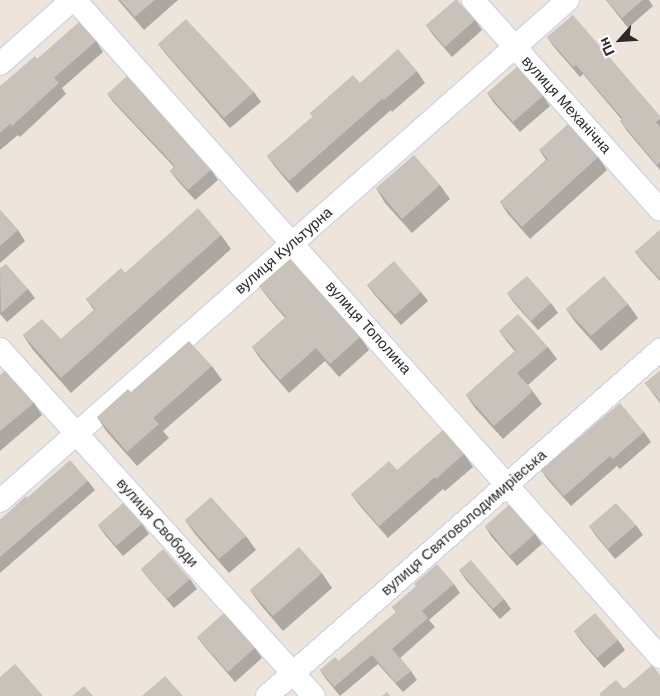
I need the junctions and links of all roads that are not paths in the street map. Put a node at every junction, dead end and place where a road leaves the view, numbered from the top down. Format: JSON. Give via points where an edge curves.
{"nodes":[{"id":1,"x":74,"y":0,"type":"edge"},
{"id":2,"x":473,"y":0,"type":"edge"},
{"id":3,"x":568,"y":0,"type":"edge"},
{"id":4,"x":515,"y":47,"type":"junction"},
{"id":5,"x":0,"y":64,"type":"edge"},
{"id":6,"x":660,"y":210,"type":"edge"},
{"id":7,"x":292,"y":244,"type":"junction"},
{"id":8,"x":0,"y":349,"type":"edge"},
{"id":9,"x":660,"y":350,"type":"edge"},
{"id":10,"x":76,"y":434,"type":"junction"},
{"id":11,"x":507,"y":485,"type":"junction"},
{"id":12,"x":0,"y":501,"type":"edge"},
{"id":13,"x":660,"y":657,"type":"edge"},
{"id":14,"x":293,"y":673,"type":"junction"},
{"id":15,"x":267,"y":696,"type":"edge"},
{"id":16,"x":314,"y":696,"type":"edge"}],
"edges":[{"from":1,"to":5,"type":"street"},
{"from":1,"to":7,"type":"street","name":"вулиця Тополина"},
{"from":2,"to":4,"type":"street","name":"вулиця Механічна"},
{"from":3,"to":4,"type":"street","name":"вулиця Культурна"},
{"from":4,"to":6,"type":"street","name":"вулиця Механічна"},
{"from":4,"to":7,"type":"street","name":"вулиця Культурна"},
{"from":7,"to":10,"type":"street","name":"вулиця Культурна"},
{"from":7,"to":11,"type":"street","name":"вулиця Тополина"},
{"from":8,"to":10,"type":"street","name":"вулиця Свободи"},
{"from":9,"to":11,"type":"street","name":"вулиця Святоволодимирівська"},
{"from":10,"to":12,"type":"street","name":"вулиця Культурна"},
{"from":10,"to":14,"type":"street","name":"вулиця Свободи"},
{"from":11,"to":13,"type":"street","name":"вулиця Тополина"},
{"from":11,"to":14,"type":"street","name":"вулиця Святоволодимирівська"},
{"from":14,"to":15,"type":"street","name":"вулиця Святоволодимирівська"},
{"from":14,"to":16,"type":"street","name":"вулиця Свободи"}]}
